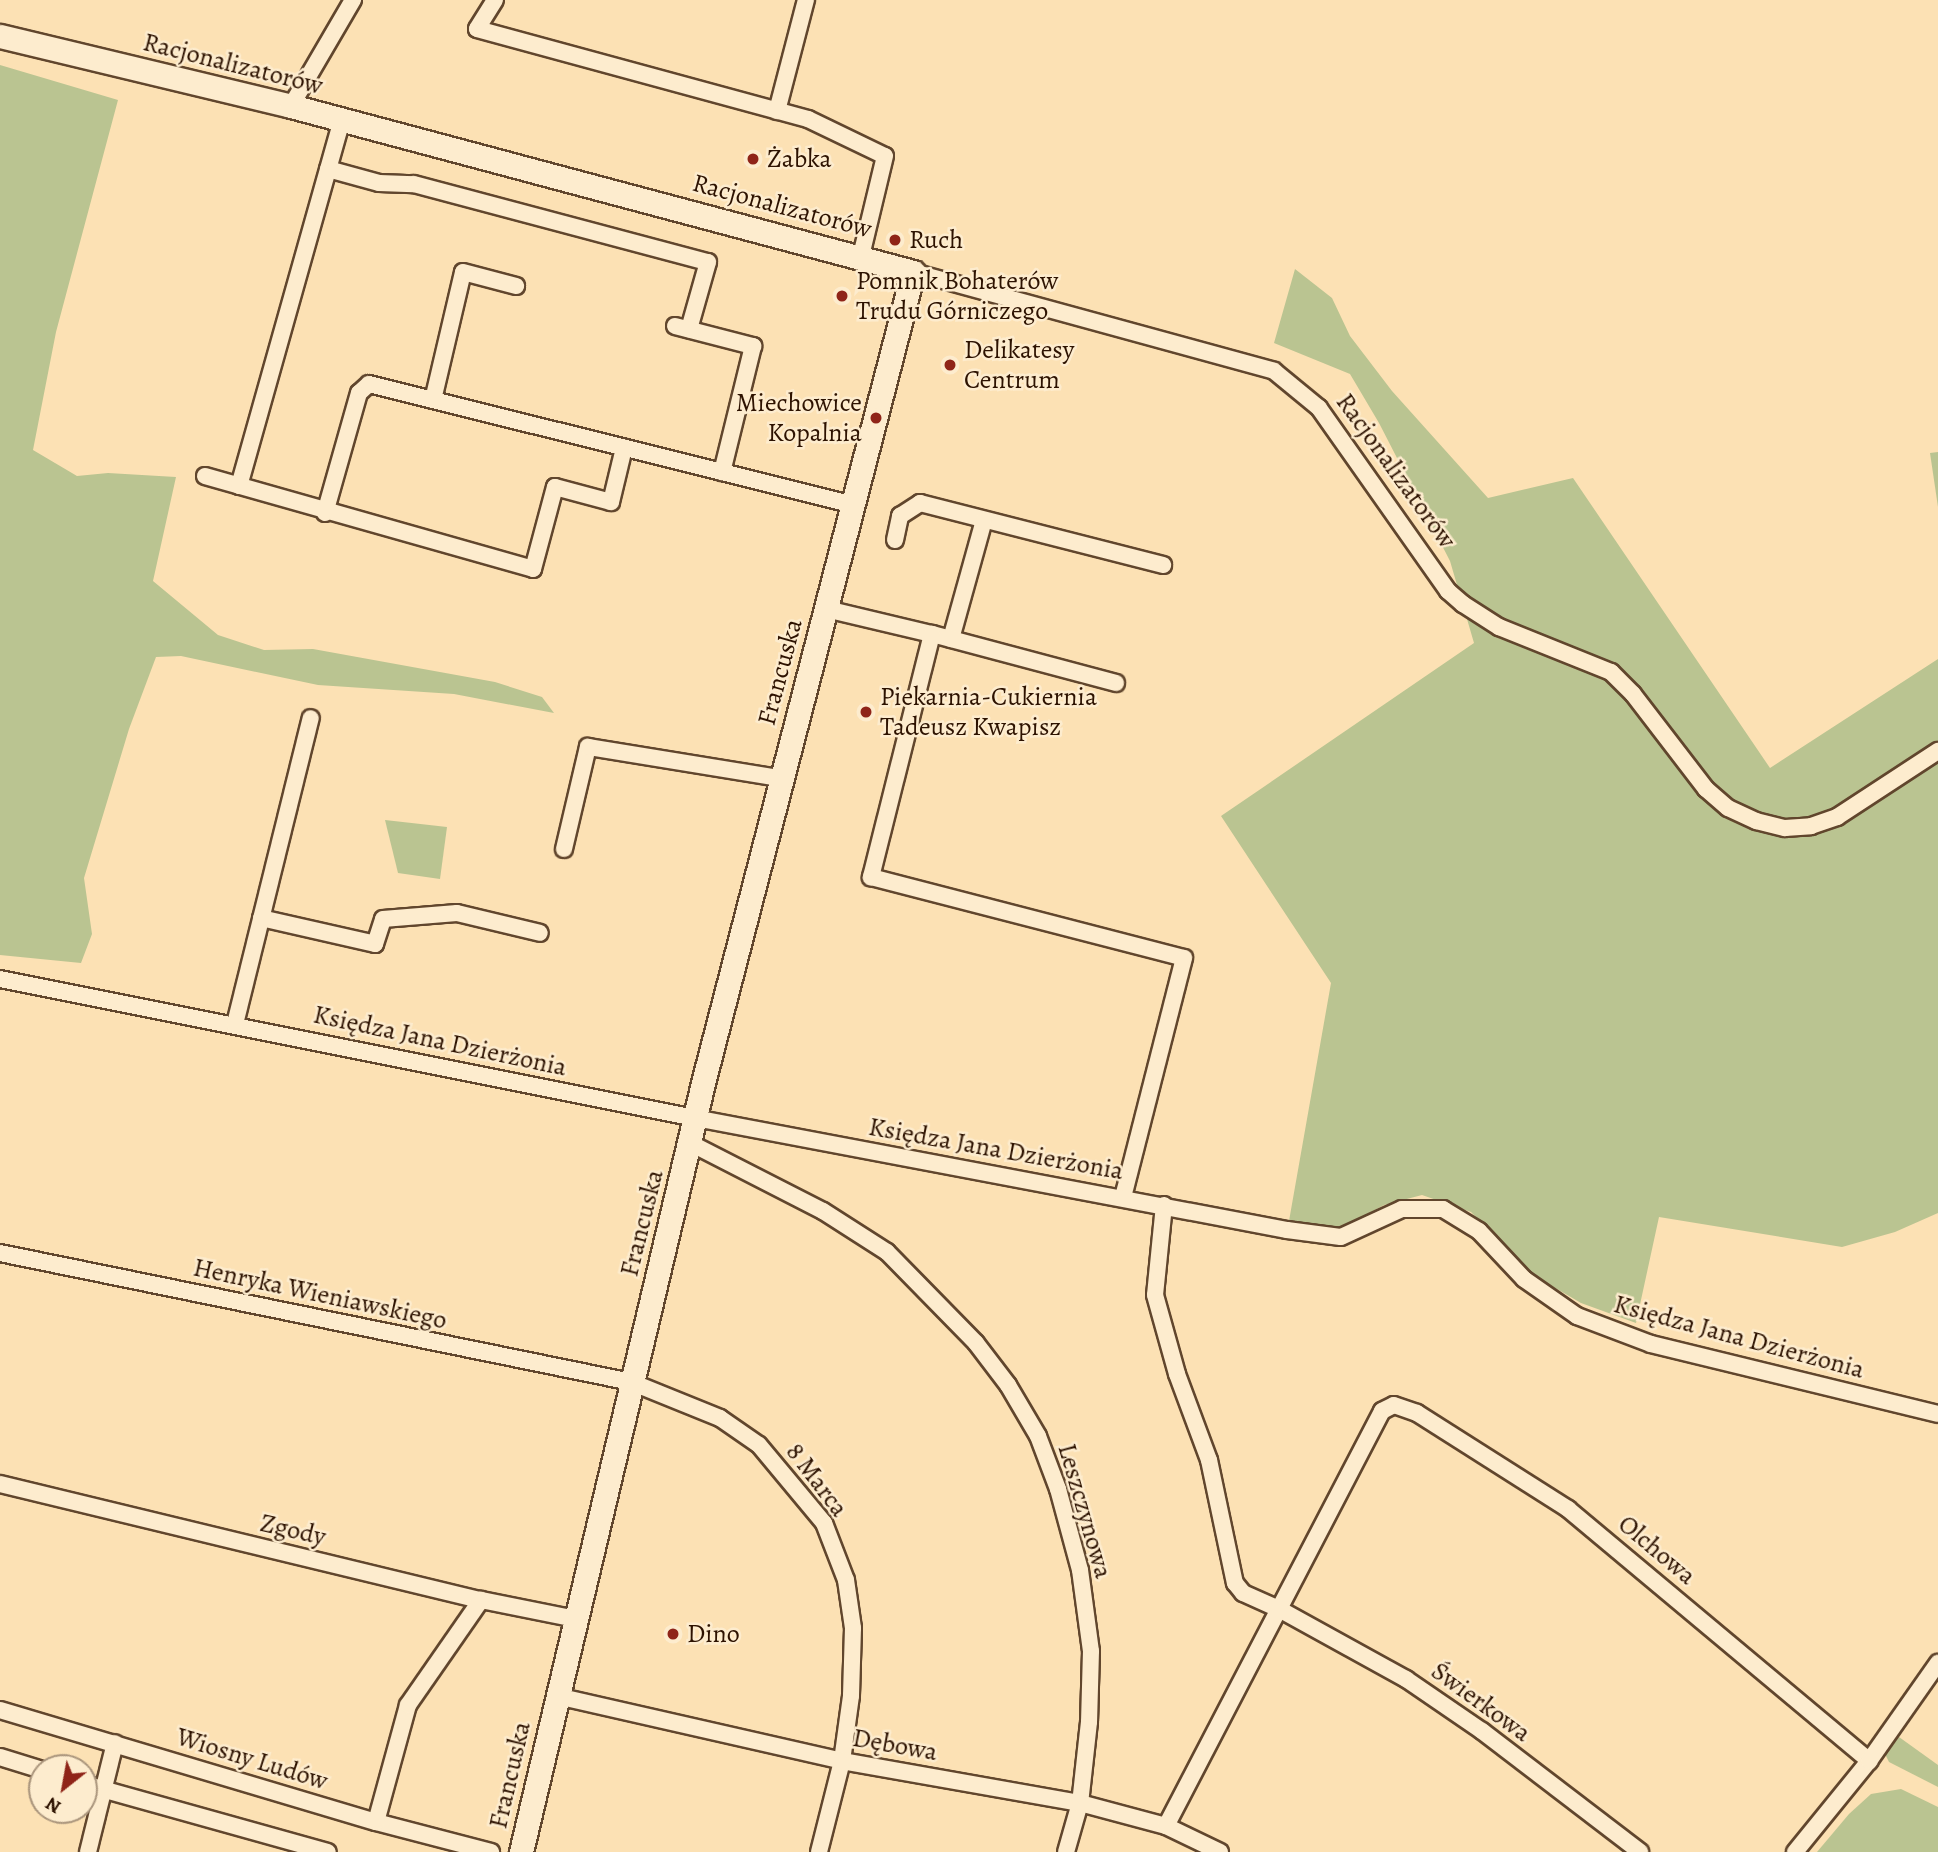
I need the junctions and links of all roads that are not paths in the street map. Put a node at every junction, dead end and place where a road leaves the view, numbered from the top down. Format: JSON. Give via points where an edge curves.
{"nodes":[{"id":1,"x":353,"y":0,"type":"edge"},
{"id":2,"x":495,"y":0,"type":"edge"},
{"id":3,"x":806,"y":0,"type":"edge"},
{"id":4,"x":0,"y":36,"type":"edge"},
{"id":5,"x":291,"y":106,"type":"junction"},
{"id":6,"x":777,"y":111,"type":"junction"},
{"id":7,"x":342,"y":120,"type":"junction"},
{"id":8,"x":328,"y":169,"type":"junction"},
{"id":9,"x":861,"y":256,"type":"junction"},
{"id":10,"x":913,"y":272,"type":"junction"},
{"id":11,"x":516,"y":286,"type":"dead end"},
{"id":12,"x":433,"y":400,"type":"junction"},
{"id":13,"x":624,"y":448,"type":"junction"},
{"id":14,"x":722,"y":472,"type":"junction"},
{"id":15,"x":205,"y":476,"type":"dead end"},
{"id":16,"x":239,"y":486,"type":"junction"},
{"id":17,"x":853,"y":505,"type":"junction"},
{"id":18,"x":325,"y":513,"type":"junction"},
{"id":19,"x":984,"y":520,"type":"junction"},
{"id":20,"x":895,"y":540,"type":"dead end"},
{"id":21,"x":1163,"y":565,"type":"dead end"},
{"id":22,"x":827,"y":609,"type":"junction"},
{"id":23,"x":932,"y":634,"type":"junction"},
{"id":24,"x":951,"y":639,"type":"junction"},
{"id":25,"x":1116,"y":684,"type":"dead end"},
{"id":26,"x":311,"y":718,"type":"dead end"},
{"id":27,"x":1938,"y":751,"type":"edge"},
{"id":28,"x":780,"y":778,"type":"junction"},
{"id":29,"x":564,"y":849,"type":"dead end"},
{"id":30,"x":261,"y":918,"type":"junction"},
{"id":31,"x":540,"y":933,"type":"dead end"},
{"id":32,"x":0,"y":979,"type":"edge"},
{"id":33,"x":235,"y":1024,"type":"junction"},
{"id":34,"x":695,"y":1118,"type":"junction"},
{"id":35,"x":690,"y":1143,"type":"junction"},
{"id":36,"x":1123,"y":1197,"type":"junction"},
{"id":37,"x":1164,"y":1205,"type":"junction"},
{"id":38,"x":0,"y":1254,"type":"edge"},
{"id":39,"x":631,"y":1382,"type":"junction"},
{"id":40,"x":1938,"y":1414,"type":"edge"},
{"id":41,"x":0,"y":1484,"type":"edge"},
{"id":42,"x":481,"y":1600,"type":"junction"},
{"id":43,"x":1281,"y":1610,"type":"junction"},
{"id":44,"x":576,"y":1619,"type":"junction"},
{"id":45,"x":1938,"y":1663,"type":"edge"},
{"id":46,"x":557,"y":1696,"type":"junction"},
{"id":47,"x":0,"y":1710,"type":"edge"},
{"id":48,"x":115,"y":1743,"type":"junction"},
{"id":49,"x":0,"y":1757,"type":"edge"},
{"id":50,"x":842,"y":1761,"type":"junction"},
{"id":51,"x":1868,"y":1761,"type":"junction"},
{"id":52,"x":28,"y":1766,"type":"edge"},
{"id":53,"x":98,"y":1788,"type":"edge"},
{"id":54,"x":103,"y":1790,"type":"junction"},
{"id":55,"x":1080,"y":1803,"type":"junction"},
{"id":56,"x":376,"y":1822,"type":"junction"},
{"id":57,"x":1167,"y":1826,"type":"junction"},
{"id":58,"x":297,"y":1848,"type":"edge"},
{"id":59,"x":88,"y":1852,"type":"edge"},
{"id":60,"x":328,"y":1852,"type":"edge"},
{"id":61,"x":491,"y":1852,"type":"edge"},
{"id":62,"x":521,"y":1852,"type":"edge"},
{"id":63,"x":819,"y":1852,"type":"edge"},
{"id":64,"x":1066,"y":1852,"type":"edge"},
{"id":65,"x":1220,"y":1852,"type":"edge"},
{"id":66,"x":1640,"y":1852,"type":"edge"},
{"id":67,"x":1795,"y":1852,"type":"edge"}],
"edges":[{"from":1,"to":5,"type":"street"},
{"from":2,"to":6,"type":"street","via":[[477,29]]},
{"from":3,"to":6,"type":"street"},
{"from":4,"to":5,"type":"street","name":"Racjonalizatorów"},
{"from":5,"to":7,"type":"street","name":"Racjonalizatorów"},
{"from":6,"to":9,"type":"street","via":[[808,119],[885,156]]},
{"from":7,"to":8,"type":"street"},
{"from":7,"to":9,"type":"street","name":"Racjonalizatorów"},
{"from":8,"to":14,"type":"street","via":[[379,183],[414,184],[708,262],[682,328],[753,346]]},
{"from":8,"to":16,"type":"street"},
{"from":9,"to":10,"type":"street","name":"Racjonalizatorów"},
{"from":10,"to":17,"type":"street","name":"Francuska"},
{"from":10,"to":27,"type":"street","name":"Racjonalizatorów","via":[[1274,371],[1319,408],[1448,591],[1499,626],[1611,672],[1706,789],[1728,808],[1785,828],[1811,826],[1837,817]]},
{"from":11,"to":12,"type":"street","via":[[463,272]]},
{"from":12,"to":13,"type":"street"},
{"from":12,"to":18,"type":"street","via":[[369,384],[359,393]]},
{"from":13,"to":14,"type":"street"},
{"from":13,"to":18,"type":"street","via":[[611,502],[555,488],[533,569]]},
{"from":14,"to":17,"type":"street"},
{"from":15,"to":16,"type":"street"},
{"from":16,"to":18,"type":"street"},
{"from":17,"to":22,"type":"street","name":"Francuska"},
{"from":19,"to":20,"type":"street","via":[[920,503],[900,516]]},
{"from":19,"to":21,"type":"street"},
{"from":19,"to":24,"type":"street"},
{"from":22,"to":23,"type":"street","name":"Francuska"},
{"from":22,"to":28,"type":"street","name":"Francuska"},
{"from":23,"to":24,"type":"street","name":"Francuska"},
{"from":23,"to":36,"type":"street","via":[[871,877],[1184,958]]},
{"from":24,"to":25,"type":"street","name":"Francuska"},
{"from":26,"to":30,"type":"street"},
{"from":28,"to":29,"type":"street","via":[[588,747]]},
{"from":28,"to":34,"type":"street","name":"Francuska"},
{"from":30,"to":31,"type":"street","via":[[375,944],[383,919],[457,913]]},
{"from":30,"to":33,"type":"street"},
{"from":32,"to":33,"type":"street","name":"Księdza Jana Dzierżonia"},
{"from":33,"to":34,"type":"street","name":"Księdza Jana Dzierżonia"},
{"from":34,"to":35,"type":"street","name":"Francuska"},
{"from":34,"to":36,"type":"street","name":"Księdza Jana Dzierżonia"},
{"from":35,"to":39,"type":"street","name":"Francuska"},
{"from":35,"to":55,"type":"street","name":"Leszczynowa","via":[[823,1211],[887,1252],[976,1343],[1020,1405],[1038,1436],[1058,1489],[1080,1570],[1091,1651]]},
{"from":36,"to":37,"type":"street","name":"Księdza Jana Dzierżonia"},
{"from":37,"to":40,"type":"street","name":"Księdza Jana Dzierżonia","via":[[1341,1237],[1402,1209],[1443,1209],[1479,1231],[1524,1279],[1577,1316],[1651,1344]]},
{"from":37,"to":43,"type":"street","name":"Świerkowa","via":[[1155,1295],[1209,1460],[1235,1583],[1242,1593]]},
{"from":38,"to":39,"type":"street","name":"Henryka Wieniawskiego"},
{"from":39,"to":44,"type":"street","name":"Francuska"},
{"from":39,"to":50,"type":"street","name":"8 Marca","via":[[720,1418],[759,1445],[824,1523],[846,1580],[853,1628],[851,1696]]},
{"from":41,"to":42,"type":"street","name":"Zgody"},
{"from":42,"to":44,"type":"street","name":"Zgody"},
{"from":42,"to":56,"type":"street","via":[[408,1705]]},
{"from":43,"to":51,"type":"street","name":"Olchowa","via":[[1382,1411],[1394,1405],[1417,1413],[1569,1508]]},
{"from":43,"to":57,"type":"street"},
{"from":43,"to":66,"type":"street","name":"Świerkowa","via":[[1406,1679]]},
{"from":44,"to":46,"type":"street","name":"Francuska"},
{"from":45,"to":51,"type":"street"},
{"from":46,"to":50,"type":"street","name":"Dębowa"},
{"from":46,"to":62,"type":"street","name":"Francuska"},
{"from":47,"to":48,"type":"street","name":"Wiosny Ludów"},
{"from":48,"to":54,"type":"street"},
{"from":48,"to":56,"type":"street","name":"Wiosny Ludów"},
{"from":49,"to":52,"type":"street"},
{"from":50,"to":55,"type":"street","name":"Dębowa"},
{"from":50,"to":63,"type":"street","name":"8 Marca"},
{"from":51,"to":67,"type":"street"},
{"from":53,"to":54,"type":"street"},
{"from":54,"to":58,"type":"street"},
{"from":54,"to":59,"type":"street"},
{"from":55,"to":57,"type":"street","name":"Dębowa"},
{"from":55,"to":64,"type":"street","name":"Leszczynowa"},
{"from":56,"to":61,"type":"street","name":"Wiosny Ludów"},
{"from":57,"to":65,"type":"street","name":"Dębowa"},
{"from":58,"to":60,"type":"street"}]}
